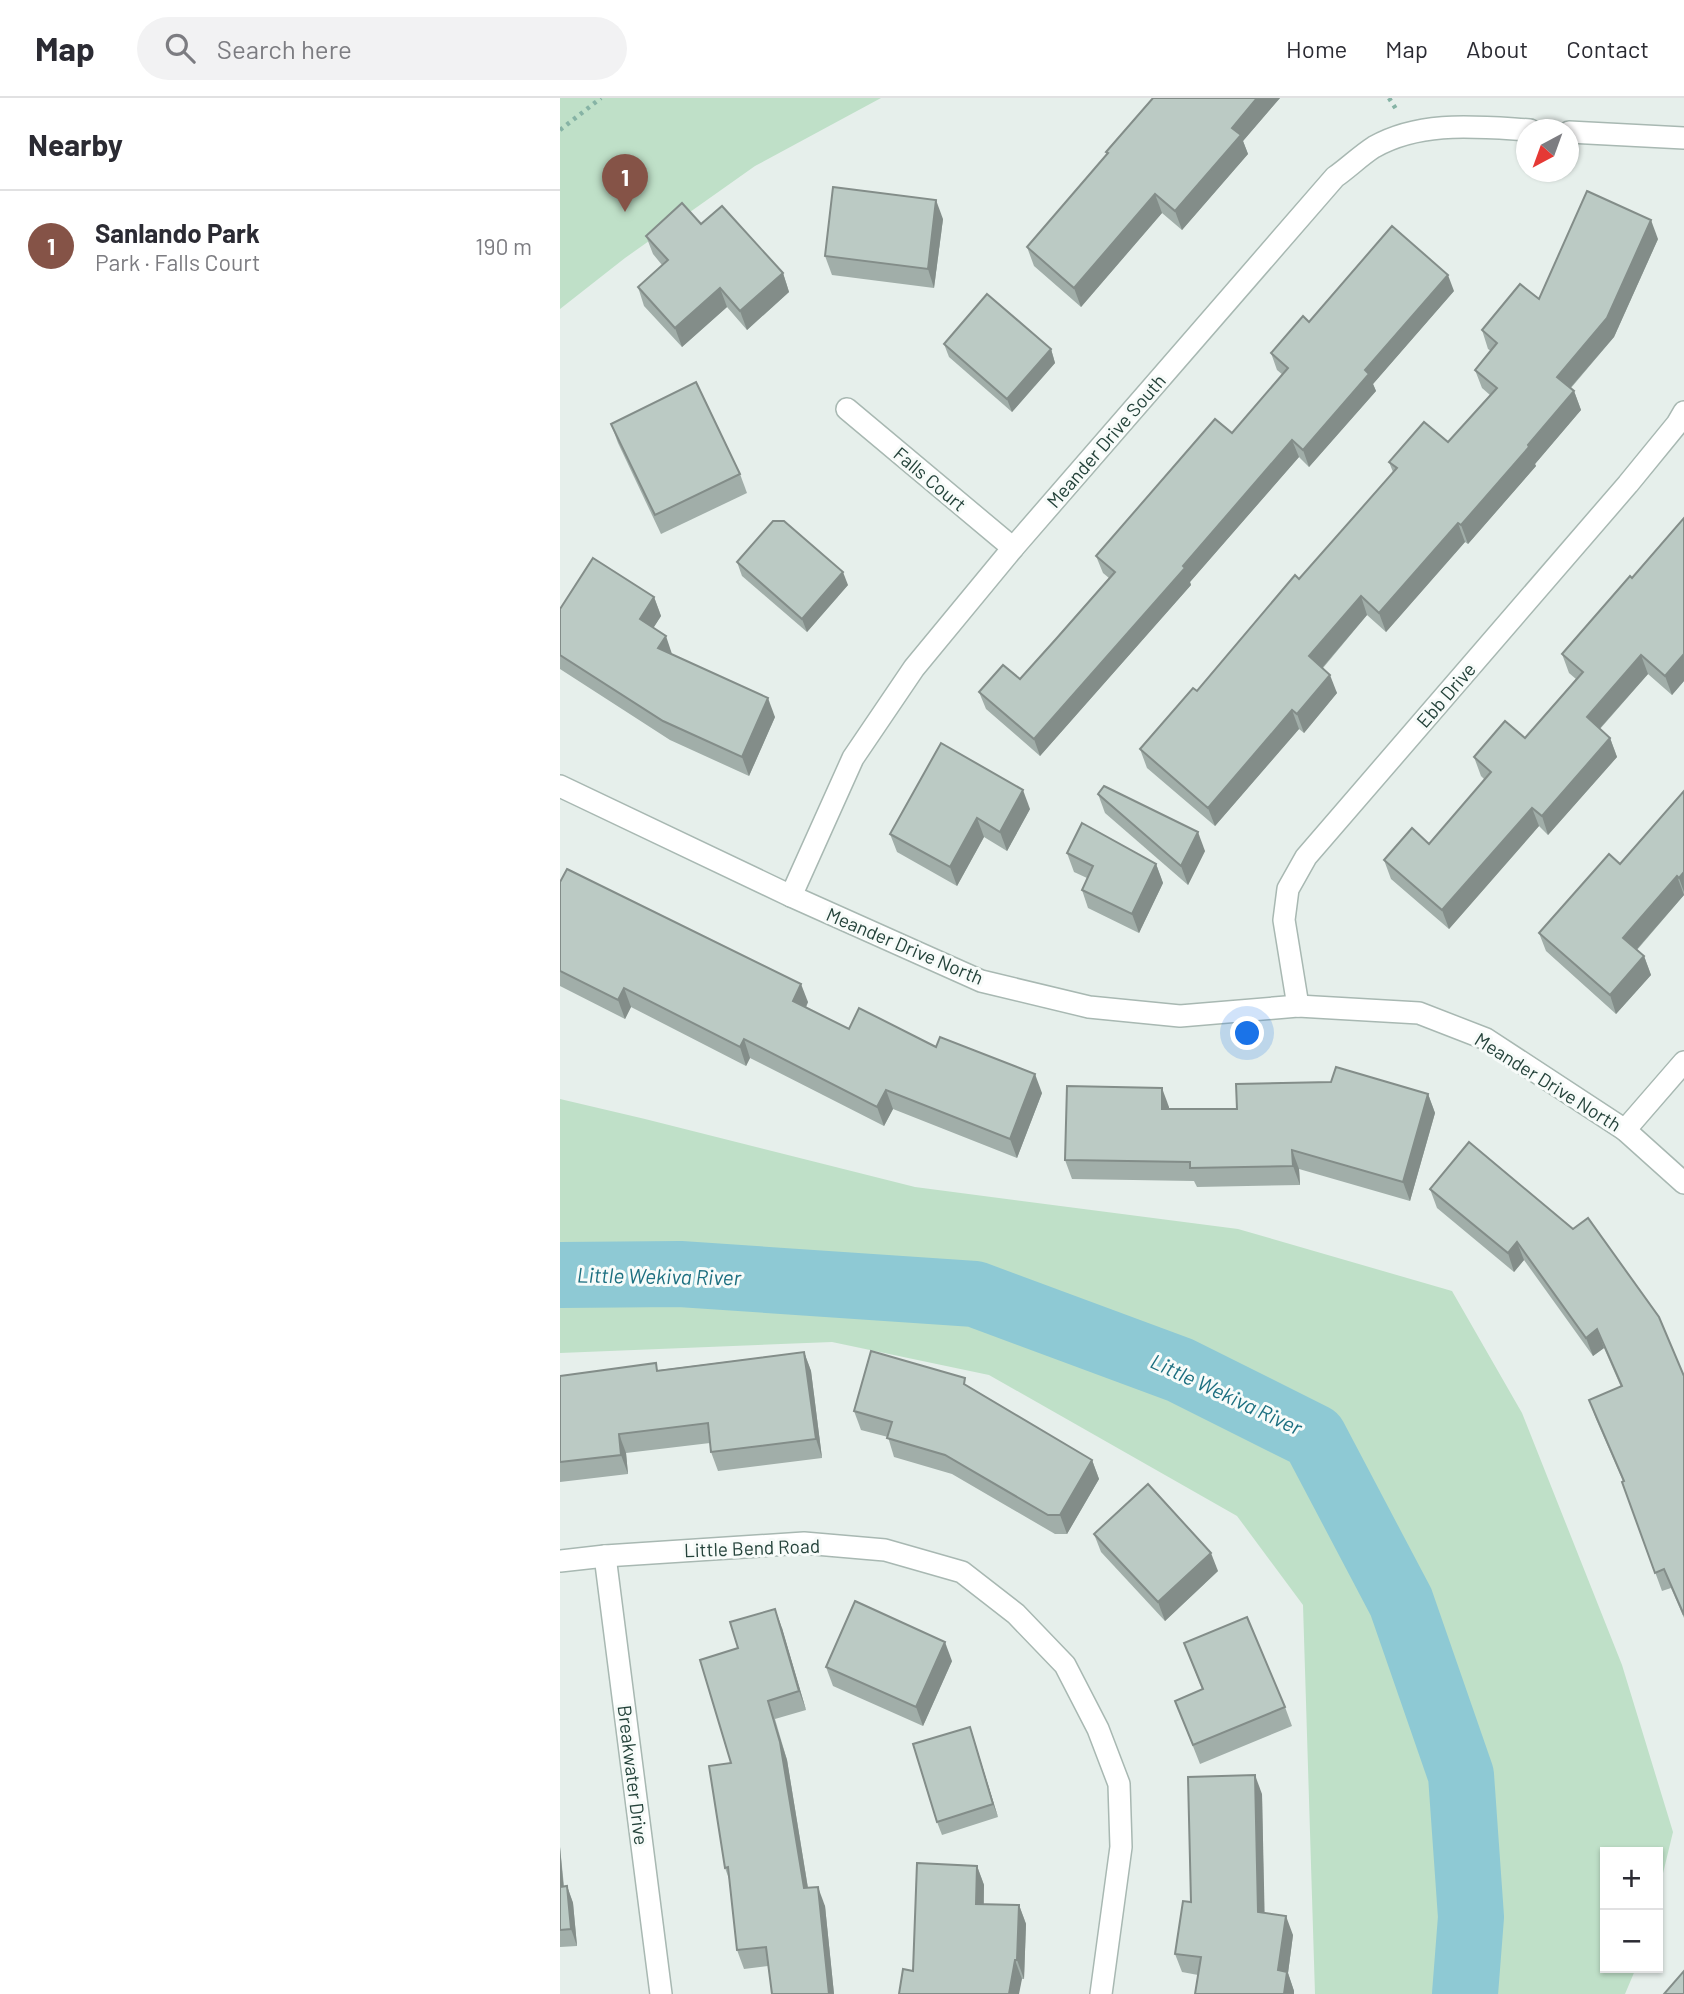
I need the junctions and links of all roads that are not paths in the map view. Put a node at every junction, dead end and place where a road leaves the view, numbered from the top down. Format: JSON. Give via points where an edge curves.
{"nodes":[{"id":1,"x":1516,"y":129,"type":"edge"},
{"id":2,"x":1579,"y":133,"type":"edge"},
{"id":3,"x":1684,"y":138,"type":"edge"},
{"id":4,"x":847,"y":409,"type":"dead end"},
{"id":5,"x":1684,"y":412,"type":"edge"},
{"id":6,"x":1013,"y":548,"type":"junction"},
{"id":7,"x":560,"y":786,"type":"edge"},
{"id":8,"x":790,"y":896,"type":"junction"},
{"id":9,"x":1298,"y":1006,"type":"junction"},
{"id":10,"x":1684,"y":1062,"type":"edge"},
{"id":11,"x":1625,"y":1130,"type":"junction"},
{"id":12,"x":1684,"y":1183,"type":"edge"},
{"id":13,"x":604,"y":1556,"type":"junction"},
{"id":14,"x":560,"y":1562,"type":"edge"},
{"id":15,"x":661,"y":1994,"type":"edge"},
{"id":16,"x":1101,"y":1994,"type":"edge"}],
"edges":[{"from":1,"to":6,"type":"street","name":"Meander Drive South","via":[[1456,125],[1413,132],[1375,147],[1335,177]]},
{"from":2,"to":3,"type":"street"},
{"from":4,"to":6,"type":"street","name":"Falls Court"},
{"from":5,"to":9,"type":"street","name":"Ebb Drive","via":[[1628,484],[1306,857],[1288,889],[1284,920]]},
{"from":6,"to":8,"type":"street","name":"Meander Drive South","via":[[914,668],[853,758]]},
{"from":7,"to":8,"type":"street","name":"Meander Drive North"},
{"from":8,"to":9,"type":"street","name":"Meander Drive North","via":[[981,981],[1089,1007],[1180,1016]]},
{"from":9,"to":11,"type":"street","name":"Meander Drive North","via":[[1419,1013],[1486,1038]]},
{"from":10,"to":11,"type":"street"},
{"from":11,"to":12,"type":"street","name":"Meander Drive North"},
{"from":13,"to":14,"type":"street","name":"Little Bend Road"},
{"from":13,"to":15,"type":"street","name":"Breakwater Drive"},
{"from":13,"to":16,"type":"street","name":"Little Bend Road","via":[[804,1543],[885,1550],[962,1572],[1016,1614],[1065,1665],[1098,1728],[1119,1784],[1121,1847]]}]}
